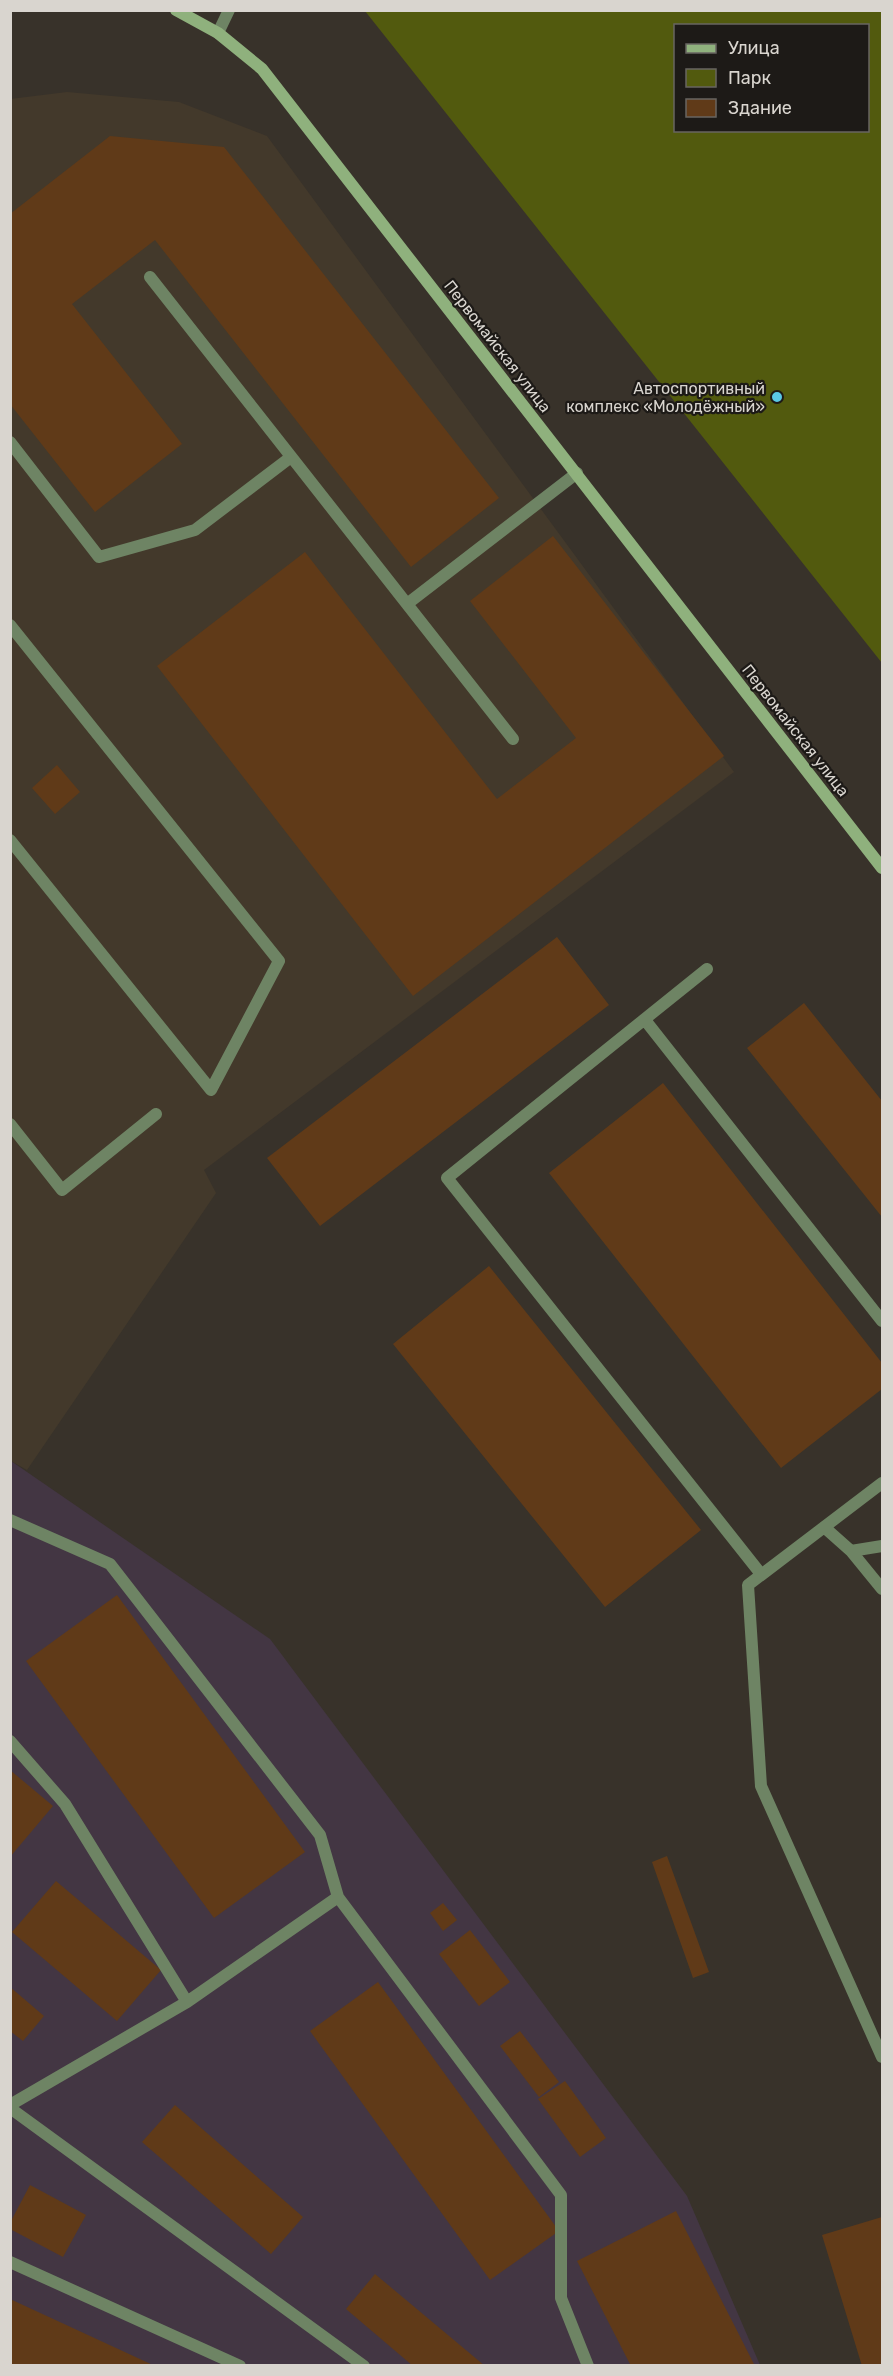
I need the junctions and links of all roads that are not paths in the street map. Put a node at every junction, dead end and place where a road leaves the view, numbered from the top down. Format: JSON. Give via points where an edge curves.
{"nodes":[{"id":1,"x":176,"y":10,"type":"edge"},
{"id":2,"x":229,"y":10,"type":"edge"},
{"id":3,"x":218,"y":33,"type":"junction"},
{"id":4,"x":150,"y":277,"type":"dead end"},
{"id":5,"x":10,"y":442,"type":"edge"},
{"id":6,"x":291,"y":457,"type":"junction"},
{"id":7,"x":577,"y":474,"type":"junction"},
{"id":8,"x":406,"y":603,"type":"junction"},
{"id":9,"x":10,"y":624,"type":"edge"},
{"id":10,"x":513,"y":739,"type":"dead end"},
{"id":11,"x":10,"y":840,"type":"edge"},
{"id":12,"x":882,"y":868,"type":"edge"},
{"id":13,"x":707,"y":969,"type":"dead end"},
{"id":14,"x":645,"y":1020,"type":"junction"},
{"id":15,"x":156,"y":1114,"type":"dead end"},
{"id":16,"x":10,"y":1124,"type":"edge"},
{"id":17,"x":882,"y":1321,"type":"edge"},
{"id":18,"x":882,"y":1483,"type":"edge"},
{"id":19,"x":10,"y":1520,"type":"edge"},
{"id":20,"x":824,"y":1527,"type":"junction"},
{"id":21,"x":882,"y":1546,"type":"edge"},
{"id":22,"x":851,"y":1551,"type":"junction"},
{"id":23,"x":761,"y":1574,"type":"junction"},
{"id":24,"x":882,"y":1589,"type":"edge"},
{"id":25,"x":10,"y":1741,"type":"edge"},
{"id":26,"x":338,"y":1897,"type":"junction"},
{"id":27,"x":187,"y":2002,"type":"junction"},
{"id":28,"x":882,"y":2057,"type":"edge"},
{"id":29,"x":10,"y":2106,"type":"edge"},
{"id":30,"x":10,"y":2262,"type":"edge"},
{"id":31,"x":240,"y":2366,"type":"edge"},
{"id":32,"x":364,"y":2366,"type":"edge"},
{"id":33,"x":588,"y":2366,"type":"edge"}],
"edges":[{"from":1,"to":3,"type":"street","name":"Первомайская улица"},
{"from":2,"to":3,"type":"lane"},
{"from":3,"to":7,"type":"street","name":"Первомайская улица","via":[[262,69]]},
{"from":4,"to":6,"type":"lane"},
{"from":5,"to":6,"type":"lane","via":[[99,557],[195,530]]},
{"from":6,"to":8,"type":"lane"},
{"from":7,"to":8,"type":"lane"},
{"from":7,"to":12,"type":"street","name":"Первомайская улица"},
{"from":8,"to":10,"type":"lane"},
{"from":9,"to":11,"type":"lane","via":[[279,961],[211,1090]]},
{"from":13,"to":14,"type":"lane"},
{"from":14,"to":17,"type":"lane"},
{"from":14,"to":23,"type":"lane","via":[[447,1178]]},
{"from":15,"to":16,"type":"lane","via":[[62,1190]]},
{"from":18,"to":20,"type":"lane"},
{"from":19,"to":26,"type":"lane","via":[[110,1564],[320,1835]]},
{"from":20,"to":22,"type":"lane"},
{"from":20,"to":23,"type":"lane"},
{"from":21,"to":22,"type":"lane"},
{"from":22,"to":24,"type":"lane"},
{"from":23,"to":28,"type":"lane","via":[[748,1585],[761,1786]]},
{"from":25,"to":27,"type":"lane","via":[[65,1804]]},
{"from":26,"to":27,"type":"lane"},
{"from":26,"to":33,"type":"lane","via":[[561,2195],[561,2298]]},
{"from":27,"to":29,"type":"lane"},
{"from":29,"to":32,"type":"lane"},
{"from":30,"to":31,"type":"lane"}]}
